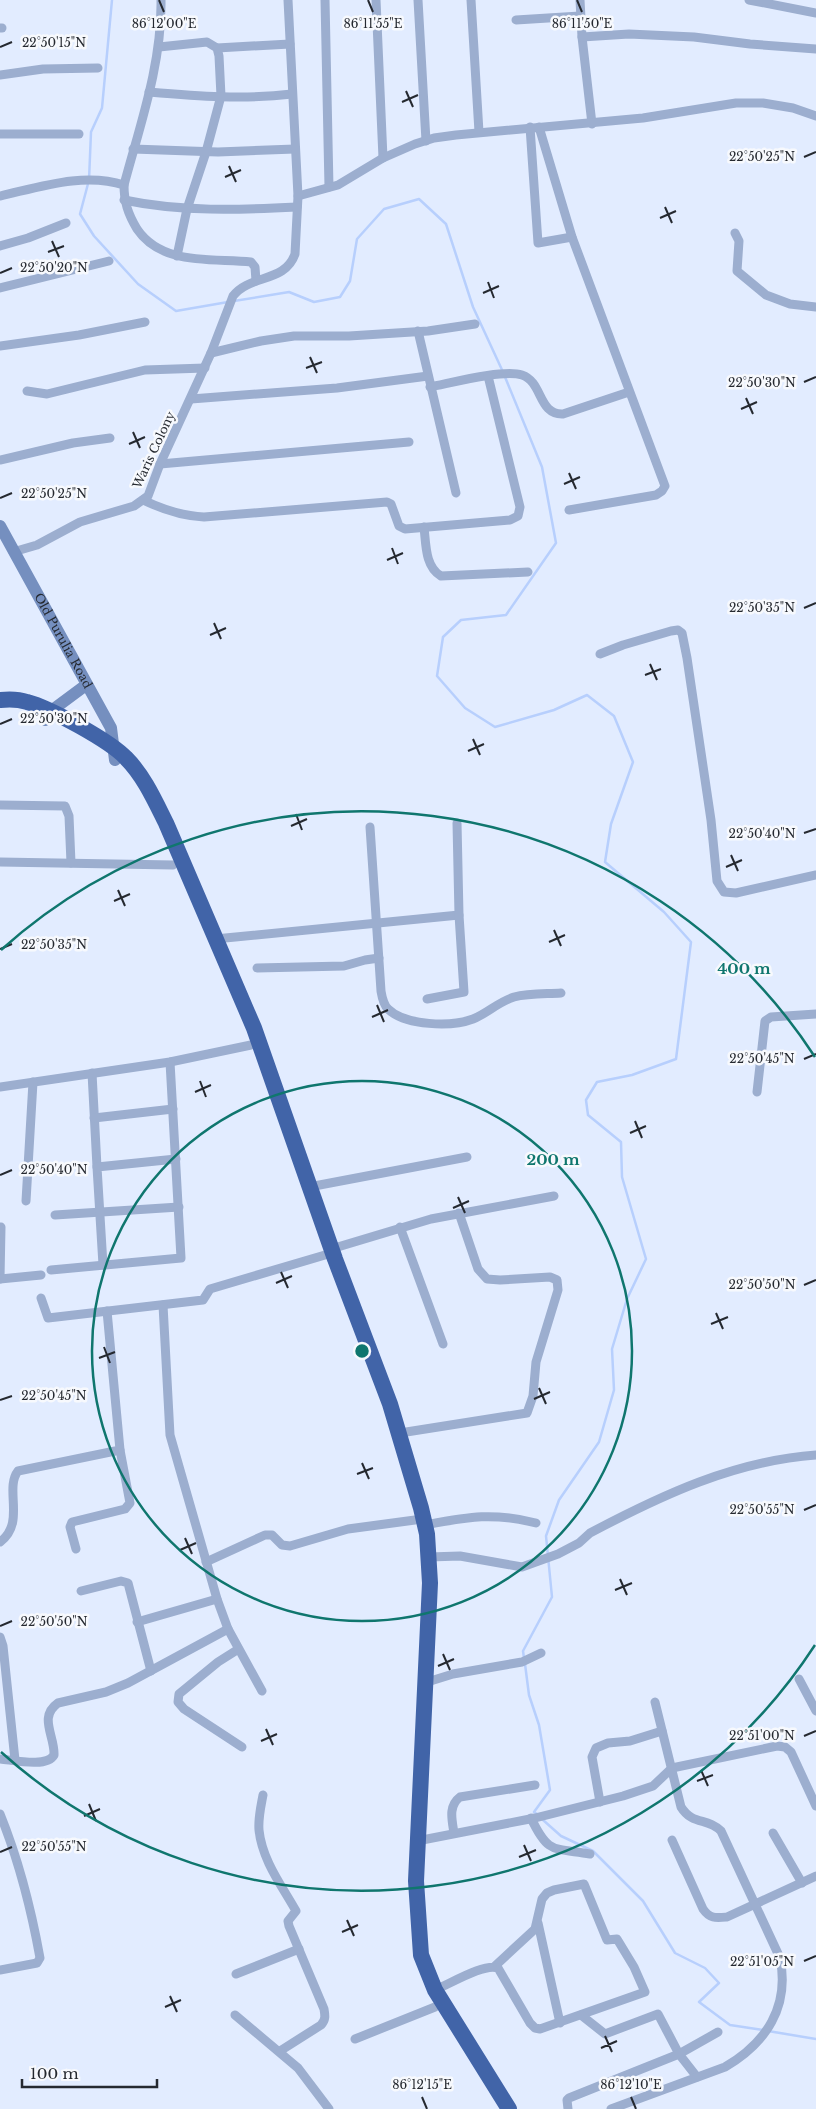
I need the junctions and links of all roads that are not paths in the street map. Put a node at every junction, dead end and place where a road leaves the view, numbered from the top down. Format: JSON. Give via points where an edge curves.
{"nodes":[{"id":1,"x":161,"y":0,"type":"edge"},
{"id":2,"x":288,"y":0,"type":"edge"},
{"id":3,"x":325,"y":0,"type":"edge"},
{"id":4,"x":376,"y":0,"type":"edge"},
{"id":5,"x":418,"y":0,"type":"edge"},
{"id":6,"x":470,"y":0,"type":"edge"},
{"id":7,"x":580,"y":0,"type":"edge"},
{"id":8,"x":749,"y":0,"type":"edge"},
{"id":9,"x":816,"y":13,"type":"edge"},
{"id":10,"x":580,"y":16,"type":"junction"},
{"id":11,"x":516,"y":20,"type":"dead end"},
{"id":12,"x":582,"y":37,"type":"junction"},
{"id":13,"x":290,"y":44,"type":"junction"},
{"id":14,"x":159,"y":47,"type":"junction"},
{"id":15,"x":217,"y":48,"type":"junction"},
{"id":16,"x":816,"y":49,"type":"edge"},
{"id":17,"x":98,"y":68,"type":"dead end"},
{"id":18,"x":0,"y":75,"type":"edge"},
{"id":19,"x":149,"y":92,"type":"junction"},
{"id":20,"x":292,"y":94,"type":"junction"},
{"id":21,"x":221,"y":96,"type":"junction"},
{"id":22,"x":816,"y":116,"type":"edge"},
{"id":23,"x":592,"y":124,"type":"junction"},
{"id":24,"x":534,"y":127,"type":"junction"},
{"id":25,"x":480,"y":132,"type":"junction"},
{"id":26,"x":0,"y":134,"type":"edge"},
{"id":27,"x":79,"y":134,"type":"dead end"},
{"id":28,"x":426,"y":141,"type":"junction"},
{"id":29,"x":133,"y":149,"type":"junction"},
{"id":30,"x":295,"y":150,"type":"junction"},
{"id":31,"x":206,"y":152,"type":"junction"},
{"id":32,"x":383,"y":158,"type":"junction"},
{"id":33,"x":124,"y":185,"type":"junction"},
{"id":34,"x":329,"y":187,"type":"junction"},
{"id":35,"x":0,"y":196,"type":"edge"},
{"id":36,"x":298,"y":196,"type":"junction"},
{"id":37,"x":124,"y":200,"type":"junction"},
{"id":38,"x":297,"y":207,"type":"junction"},
{"id":39,"x":187,"y":209,"type":"junction"},
{"id":40,"x":66,"y":223,"type":"dead end"},
{"id":41,"x":735,"y":233,"type":"dead end"},
{"id":42,"x":572,"y":237,"type":"junction"},
{"id":43,"x":0,"y":246,"type":"edge"},
{"id":44,"x":177,"y":256,"type":"junction"},
{"id":45,"x":109,"y":262,"type":"dead end"},
{"id":46,"x":256,"y":281,"type":"junction"},
{"id":47,"x":0,"y":288,"type":"edge"},
{"id":48,"x":816,"y":307,"type":"edge"},
{"id":49,"x":145,"y":322,"type":"dead end"},
{"id":50,"x":475,"y":324,"type":"dead end"},
{"id":51,"x":418,"y":332,"type":"junction"},
{"id":52,"x":0,"y":346,"type":"edge"},
{"id":53,"x":211,"y":353,"type":"junction"},
{"id":54,"x":205,"y":368,"type":"junction"},
{"id":55,"x":428,"y":376,"type":"junction"},
{"id":56,"x":488,"y":376,"type":"junction"},
{"id":57,"x":430,"y":387,"type":"junction"},
{"id":58,"x":27,"y":391,"type":"dead end"},
{"id":59,"x":629,"y":392,"type":"junction"},
{"id":60,"x":191,"y":399,"type":"junction"},
{"id":61,"x":110,"y":438,"type":"dead end"},
{"id":62,"x":409,"y":442,"type":"dead end"},
{"id":63,"x":0,"y":460,"type":"edge"},
{"id":64,"x":160,"y":464,"type":"junction"},
{"id":65,"x":456,"y":493,"type":"dead end"},
{"id":66,"x":143,"y":500,"type":"junction"},
{"id":67,"x":569,"y":510,"type":"dead end"},
{"id":68,"x":424,"y":527,"type":"junction"},
{"id":69,"x":1,"y":531,"type":"edge"},
{"id":70,"x":14,"y":552,"type":"junction"},
{"id":71,"x":528,"y":572,"type":"dead end"},
{"id":72,"x":600,"y":654,"type":"dead end"},
{"id":73,"x":86,"y":685,"type":"junction"},
{"id":74,"x":0,"y":700,"type":"edge"},
{"id":75,"x":0,"y":708,"type":"edge"},
{"id":76,"x":48,"y":715,"type":"junction"},
{"id":77,"x":114,"y":753,"type":"junction"},
{"id":78,"x":0,"y":805,"type":"edge"},
{"id":79,"x":457,"y":823,"type":"dead end"},
{"id":80,"x":370,"y":827,"type":"dead end"},
{"id":81,"x":0,"y":862,"type":"edge"},
{"id":82,"x":71,"y":863,"type":"junction"},
{"id":83,"x":173,"y":865,"type":"junction"},
{"id":84,"x":816,"y":875,"type":"edge"},
{"id":85,"x":459,"y":915,"type":"junction"},
{"id":86,"x":377,"y":923,"type":"junction"},
{"id":87,"x":215,"y":939,"type":"junction"},
{"id":88,"x":379,"y":958,"type":"junction"},
{"id":89,"x":257,"y":968,"type":"dead end"},
{"id":90,"x":561,"y":993,"type":"dead end"},
{"id":91,"x":427,"y":999,"type":"dead end"},
{"id":92,"x":816,"y":1014,"type":"edge"},
{"id":93,"x":251,"y":1045,"type":"junction"},
{"id":94,"x":170,"y":1062,"type":"junction"},
{"id":95,"x":92,"y":1073,"type":"junction"},
{"id":96,"x":33,"y":1082,"type":"junction"},
{"id":97,"x":0,"y":1087,"type":"edge"},
{"id":98,"x":757,"y":1092,"type":"dead end"},
{"id":99,"x":173,"y":1109,"type":"junction"},
{"id":100,"x":94,"y":1118,"type":"junction"},
{"id":101,"x":467,"y":1157,"type":"dead end"},
{"id":102,"x":176,"y":1159,"type":"junction"},
{"id":103,"x":97,"y":1166,"type":"junction"},
{"id":104,"x":309,"y":1187,"type":"junction"},
{"id":105,"x":554,"y":1196,"type":"dead end"},
{"id":106,"x":26,"y":1201,"type":"dead end"},
{"id":107,"x":178,"y":1207,"type":"junction"},
{"id":108,"x":460,"y":1212,"type":"junction"},
{"id":109,"x":100,"y":1213,"type":"junction"},
{"id":110,"x":55,"y":1215,"type":"dead end"},
{"id":111,"x":1,"y":1227,"type":"edge"},
{"id":112,"x":400,"y":1227,"type":"junction"},
{"id":113,"x":328,"y":1252,"type":"junction"},
{"id":114,"x":103,"y":1265,"type":"junction"},
{"id":115,"x":52,"y":1270,"type":"dead end"},
{"id":116,"x":41,"y":1274,"type":"dead end"},
{"id":117,"x":0,"y":1279,"type":"edge"},
{"id":118,"x":41,"y":1298,"type":"dead end"},
{"id":119,"x":163,"y":1305,"type":"junction"},
{"id":120,"x":108,"y":1311,"type":"junction"},
{"id":121,"x":443,"y":1344,"type":"dead end"},
{"id":122,"x":400,"y":1433,"type":"junction"},
{"id":123,"x":120,"y":1450,"type":"junction"},
{"id":124,"x":816,"y":1455,"type":"edge"},
{"id":125,"x":420,"y":1523,"type":"junction"},
{"id":126,"x":536,"y":1523,"type":"dead end"},
{"id":127,"x":0,"y":1542,"type":"edge"},
{"id":128,"x":76,"y":1549,"type":"dead end"},
{"id":129,"x":429,"y":1557,"type":"junction"},
{"id":130,"x":206,"y":1562,"type":"junction"},
{"id":131,"x":81,"y":1591,"type":"dead end"},
{"id":132,"x":217,"y":1599,"type":"junction"},
{"id":133,"x":137,"y":1622,"type":"junction"},
{"id":134,"x":228,"y":1629,"type":"junction"},
{"id":135,"x":0,"y":1637,"type":"edge"},
{"id":136,"x":237,"y":1650,"type":"junction"},
{"id":137,"x":541,"y":1653,"type":"dead end"},
{"id":138,"x":150,"y":1671,"type":"junction"},
{"id":139,"x":800,"y":1679,"type":"dead end"},
{"id":140,"x":424,"y":1683,"type":"junction"},
{"id":141,"x":262,"y":1691,"type":"dead end"},
{"id":142,"x":655,"y":1702,"type":"dead end"},
{"id":143,"x":816,"y":1710,"type":"edge"},
{"id":144,"x":662,"y":1731,"type":"junction"},
{"id":145,"x":242,"y":1746,"type":"dead end"},
{"id":146,"x":0,"y":1759,"type":"edge"},
{"id":147,"x":15,"y":1760,"type":"junction"},
{"id":148,"x":672,"y":1768,"type":"junction"},
{"id":149,"x":535,"y":1785,"type":"dead end"},
{"id":150,"x":263,"y":1795,"type":"dead end"},
{"id":151,"x":600,"y":1802,"type":"junction"},
{"id":152,"x":816,"y":1806,"type":"edge"},
{"id":153,"x":0,"y":1814,"type":"edge"},
{"id":154,"x":533,"y":1818,"type":"junction"},
{"id":155,"x":773,"y":1833,"type":"dead end"},
{"id":156,"x":454,"y":1834,"type":"junction"},
{"id":157,"x":672,"y":1840,"type":"dead end"},
{"id":158,"x":417,"y":1841,"type":"junction"},
{"id":159,"x":590,"y":1854,"type":"dead end"},
{"id":160,"x":816,"y":1876,"type":"edge"},
{"id":161,"x":802,"y":1883,"type":"junction"},
{"id":162,"x":755,"y":1904,"type":"junction"},
{"id":163,"x":538,"y":1923,"type":"junction"},
{"id":164,"x":299,"y":1948,"type":"junction"},
{"id":165,"x":495,"y":1966,"type":"junction"},
{"id":166,"x":0,"y":1970,"type":"edge"},
{"id":167,"x":236,"y":1974,"type":"dead end"},
{"id":168,"x":435,"y":1990,"type":"junction"},
{"id":169,"x":436,"y":2007,"type":"junction"},
{"id":170,"x":235,"y":2015,"type":"dead end"},
{"id":171,"x":581,"y":2015,"type":"junction"},
{"id":172,"x":560,"y":2022,"type":"junction"},
{"id":173,"x":718,"y":2032,"type":"dead end"},
{"id":174,"x":355,"y":2039,"type":"dead end"},
{"id":175,"x":280,"y":2050,"type":"junction"},
{"id":176,"x":679,"y":2054,"type":"junction"},
{"id":177,"x":697,"y":2077,"type":"junction"},
{"id":178,"x":330,"y":2109,"type":"edge"},
{"id":179,"x":499,"y":2109,"type":"edge"},
{"id":180,"x":509,"y":2109,"type":"edge"},
{"id":181,"x":568,"y":2109,"type":"edge"},
{"id":182,"x":611,"y":2109,"type":"edge"}],
"edges":[{"from":1,"to":14,"type":"street"},
{"from":2,"to":13,"type":"street"},
{"from":3,"to":34,"type":"street"},
{"from":4,"to":32,"type":"street"},
{"from":5,"to":28,"type":"street"},
{"from":6,"to":25,"type":"street"},
{"from":7,"to":10,"type":"street"},
{"from":8,"to":9,"type":"street"},
{"from":10,"to":11,"type":"street"},
{"from":10,"to":12,"type":"street"},
{"from":12,"to":16,"type":"street","via":[[629,34],[694,37]]},
{"from":12,"to":23,"type":"street"},
{"from":13,"to":15,"type":"street"},
{"from":13,"to":20,"type":"street"},
{"from":14,"to":15,"type":"street","via":[[207,42]]},
{"from":14,"to":19,"type":"street"},
{"from":15,"to":21,"type":"street"},
{"from":17,"to":18,"type":"street","via":[[42,69]]},
{"from":19,"to":21,"type":"street"},
{"from":19,"to":29,"type":"street"},
{"from":20,"to":21,"type":"street"},
{"from":20,"to":30,"type":"street"},
{"from":21,"to":31,"type":"street"},
{"from":22,"to":23,"type":"street","via":[[763,103],[736,103]]},
{"from":23,"to":24,"type":"street"},
{"from":24,"to":25,"type":"street"},
{"from":24,"to":42,"type":"street"},
{"from":24,"to":42,"type":"street","via":[[538,243]]},
{"from":25,"to":28,"type":"street"},
{"from":26,"to":27,"type":"street"},
{"from":28,"to":32,"type":"street"},
{"from":29,"to":31,"type":"street"},
{"from":29,"to":33,"type":"street"},
{"from":30,"to":31,"type":"street"},
{"from":30,"to":36,"type":"street"},
{"from":31,"to":39,"type":"street"},
{"from":32,"to":34,"type":"street"},
{"from":33,"to":35,"type":"street","via":[[83,179]]},
{"from":33,"to":37,"type":"street"},
{"from":34,"to":36,"type":"street"},
{"from":36,"to":38,"type":"street"},
{"from":37,"to":39,"type":"street"},
{"from":37,"to":44,"type":"street","via":[[129,216],[148,243]]},
{"from":38,"to":39,"type":"street"},
{"from":38,"to":46,"type":"street","via":[[293,261],[281,273]]},
{"from":39,"to":44,"type":"street"},
{"from":40,"to":43,"type":"street"},
{"from":41,"to":48,"type":"street","via":[[739,241],[737,271],[766,295],[790,304]]},
{"from":42,"to":59,"type":"street"},
{"from":44,"to":46,"type":"street","via":[[251,262],[255,267]]},
{"from":45,"to":47,"type":"street"},
{"from":46,"to":53,"type":"street","name":"Waris Colony","via":[[239,288],[233,296]]},
{"from":49,"to":52,"type":"street"},
{"from":50,"to":51,"type":"street"},
{"from":51,"to":53,"type":"street","via":[[294,336]]},
{"from":51,"to":55,"type":"street"},
{"from":53,"to":54,"type":"street","name":"Waris Colony"},
{"from":54,"to":58,"type":"street","via":[[145,370],[47,394]]},
{"from":54,"to":60,"type":"street","name":"Waris Colony"},
{"from":55,"to":57,"type":"street"},
{"from":55,"to":60,"type":"street","via":[[336,388]]},
{"from":56,"to":57,"type":"street"},
{"from":56,"to":59,"type":"street","via":[[514,373],[532,380],[548,409],[556,414]]},
{"from":56,"to":68,"type":"street","via":[[520,512],[510,520]]},
{"from":57,"to":65,"type":"street"},
{"from":59,"to":67,"type":"street","via":[[664,488],[656,495]]},
{"from":60,"to":64,"type":"street","name":"Waris Colony"},
{"from":61,"to":63,"type":"street"},
{"from":62,"to":64,"type":"street"},
{"from":64,"to":66,"type":"street","name":"Waris Colony","via":[[148,496]]},
{"from":66,"to":68,"type":"street","via":[[184,516],[204,517],[387,502],[391,504],[400,528]]},
{"from":66,"to":70,"type":"street","name":"Waris Colony","via":[[134,506],[80,522],[37,545]]},
{"from":68,"to":71,"type":"street","via":[[429,562],[441,576]]},
{"from":69,"to":70,"type":"main road","name":"Old Purulia Road"},
{"from":70,"to":73,"type":"main road","name":"Old Purulia Road"},
{"from":72,"to":84,"type":"street","via":[[671,631],[682,633],[711,820],[717,881],[724,892],[736,893]]},
{"from":73,"to":76,"type":"main road"},
{"from":73,"to":77,"type":"main road","name":"Old Purulia Road","via":[[111,728]]},
{"from":74,"to":76,"type":"highway","via":[[27,702]]},
{"from":75,"to":76,"type":"highway"},
{"from":76,"to":77,"type":"highway","via":[[75,734]]},
{"from":77,"to":83,"type":"highway","via":[[145,801]]},
{"from":77,"to":87,"type":"highway","via":[[127,758],[154,800]]},
{"from":78,"to":82,"type":"street","via":[[64,806],[69,816]]},
{"from":79,"to":85,"type":"street"},
{"from":80,"to":86,"type":"street"},
{"from":81,"to":82,"type":"street"},
{"from":82,"to":83,"type":"street"},
{"from":83,"to":93,"type":"highway"},
{"from":85,"to":86,"type":"street"},
{"from":85,"to":91,"type":"street","via":[[464,992]]},
{"from":86,"to":87,"type":"street"},
{"from":86,"to":88,"type":"street"},
{"from":87,"to":104,"type":"highway","via":[[254,1028]]},
{"from":88,"to":89,"type":"street","via":[[344,966]]},
{"from":88,"to":90,"type":"street","via":[[385,1004],[395,1014],[416,1022],[466,1021],[514,997]]},
{"from":92,"to":98,"type":"street","via":[[771,1017],[765,1021]]},
{"from":93,"to":94,"type":"street"},
{"from":93,"to":113,"type":"highway"},
{"from":94,"to":95,"type":"street"},
{"from":94,"to":99,"type":"street"},
{"from":95,"to":96,"type":"street"},
{"from":95,"to":100,"type":"street"},
{"from":96,"to":97,"type":"street"},
{"from":96,"to":106,"type":"street"},
{"from":99,"to":100,"type":"street"},
{"from":99,"to":102,"type":"street"},
{"from":100,"to":103,"type":"street"},
{"from":101,"to":104,"type":"street"},
{"from":102,"to":103,"type":"street"},
{"from":102,"to":107,"type":"street"},
{"from":103,"to":109,"type":"street"},
{"from":104,"to":113,"type":"highway"},
{"from":105,"to":108,"type":"street"},
{"from":107,"to":109,"type":"street"},
{"from":107,"to":114,"type":"street","via":[[181,1258]]},
{"from":108,"to":112,"type":"street"},
{"from":108,"to":122,"type":"street","via":[[482,1275],[492,1280],[550,1277],[557,1280],[558,1290],[536,1362],[534,1396],[527,1413]]},
{"from":109,"to":110,"type":"street"},
{"from":109,"to":114,"type":"street"},
{"from":111,"to":117,"type":"street"},
{"from":112,"to":113,"type":"street"},
{"from":112,"to":121,"type":"street"},
{"from":113,"to":119,"type":"street","via":[[210,1289],[203,1300]]},
{"from":113,"to":122,"type":"highway"},
{"from":113,"to":125,"type":"highway"},
{"from":114,"to":115,"type":"street"},
{"from":116,"to":117,"type":"street"},
{"from":118,"to":120,"type":"street","via":[[48,1318]]},
{"from":119,"to":120,"type":"street"},
{"from":119,"to":130,"type":"street","via":[[170,1435]]},
{"from":120,"to":123,"type":"street"},
{"from":122,"to":125,"type":"highway"},
{"from":123,"to":127,"type":"street","via":[[18,1471],[15,1475],[12,1525]]},
{"from":123,"to":128,"type":"street","via":[[130,1503],[125,1509],[72,1522],[70,1527]]},
{"from":124,"to":129,"type":"street","via":[[769,1461],[680,1488],[590,1532],[579,1543],[558,1554],[522,1567],[460,1556]]},
{"from":125,"to":126,"type":"street","via":[[494,1516]]},
{"from":125,"to":129,"type":"highway"},
{"from":125,"to":130,"type":"street","via":[[348,1529],[285,1546],[265,1535]]},
{"from":125,"to":169,"type":"highway","via":[[421,1582],[408,1911],[417,1968]]},
{"from":129,"to":140,"type":"highway"},
{"from":130,"to":132,"type":"street"},
{"from":131,"to":133,"type":"street","via":[[126,1581]]},
{"from":132,"to":133,"type":"street"},
{"from":132,"to":134,"type":"street"},
{"from":133,"to":138,"type":"street"},
{"from":134,"to":136,"type":"street"},
{"from":134,"to":138,"type":"street"},
{"from":135,"to":147,"type":"street"},
{"from":136,"to":141,"type":"street"},
{"from":136,"to":145,"type":"street","via":[[201,1676],[178,1698],[184,1709]]},
{"from":137,"to":140,"type":"street","via":[[522,1662],[453,1674]]},
{"from":138,"to":147,"type":"street","via":[[106,1692],[58,1703],[50,1710],[47,1722],[54,1749],[52,1758],[42,1763]]},
{"from":139,"to":143,"type":"street"},
{"from":140,"to":158,"type":"highway"},
{"from":142,"to":144,"type":"street"},
{"from":144,"to":148,"type":"street"},
{"from":144,"to":151,"type":"street","via":[[596,1748],[592,1757]]},
{"from":146,"to":147,"type":"street"},
{"from":148,"to":151,"type":"street","via":[[652,1786]]},
{"from":148,"to":152,"type":"street","via":[[785,1747],[797,1761]]},
{"from":148,"to":162,"type":"street","via":[[681,1807],[691,1819],[716,1826],[721,1831]]},
{"from":149,"to":156,"type":"street","via":[[460,1797],[451,1811]]},
{"from":150,"to":164,"type":"street","via":[[259,1831],[276,1878],[296,1911],[288,1923]]},
{"from":151,"to":154,"type":"street"},
{"from":153,"to":166,"type":"street","via":[[22,1875],[40,1958],[32,1966]]},
{"from":154,"to":156,"type":"street"},
{"from":154,"to":159,"type":"street","via":[[546,1844]]},
{"from":155,"to":161,"type":"street"},
{"from":156,"to":158,"type":"street"},
{"from":157,"to":162,"type":"street","via":[[708,1916],[727,1917]]},
{"from":158,"to":168,"type":"highway","via":[[419,1937],[426,1970]]},
{"from":160,"to":161,"type":"street"},
{"from":161,"to":162,"type":"street"},
{"from":162,"to":177,"type":"street","via":[[782,1968],[776,2014],[756,2046],[725,2067]]},
{"from":163,"to":165,"type":"street"},
{"from":163,"to":171,"type":"street","via":[[542,1899],[547,1894],[584,1884],[607,1940],[618,1939],[634,1967],[645,1992]]},
{"from":163,"to":172,"type":"street"},
{"from":164,"to":167,"type":"street"},
{"from":164,"to":175,"type":"street","via":[[324,2009],[325,2022]]},
{"from":165,"to":168,"type":"street"},
{"from":165,"to":172,"type":"street","via":[[535,2028],[547,2028]]},
{"from":168,"to":180,"type":"highway"},
{"from":169,"to":174,"type":"street"},
{"from":169,"to":179,"type":"highway"},
{"from":170,"to":175,"type":"street"},
{"from":171,"to":172,"type":"street"},
{"from":171,"to":176,"type":"street","via":[[606,2034],[658,2014]]},
{"from":173,"to":176,"type":"street"},
{"from":175,"to":178,"type":"street"},
{"from":176,"to":177,"type":"street"},
{"from":176,"to":181,"type":"street","via":[[569,2098]]},
{"from":177,"to":182,"type":"street"}]}
